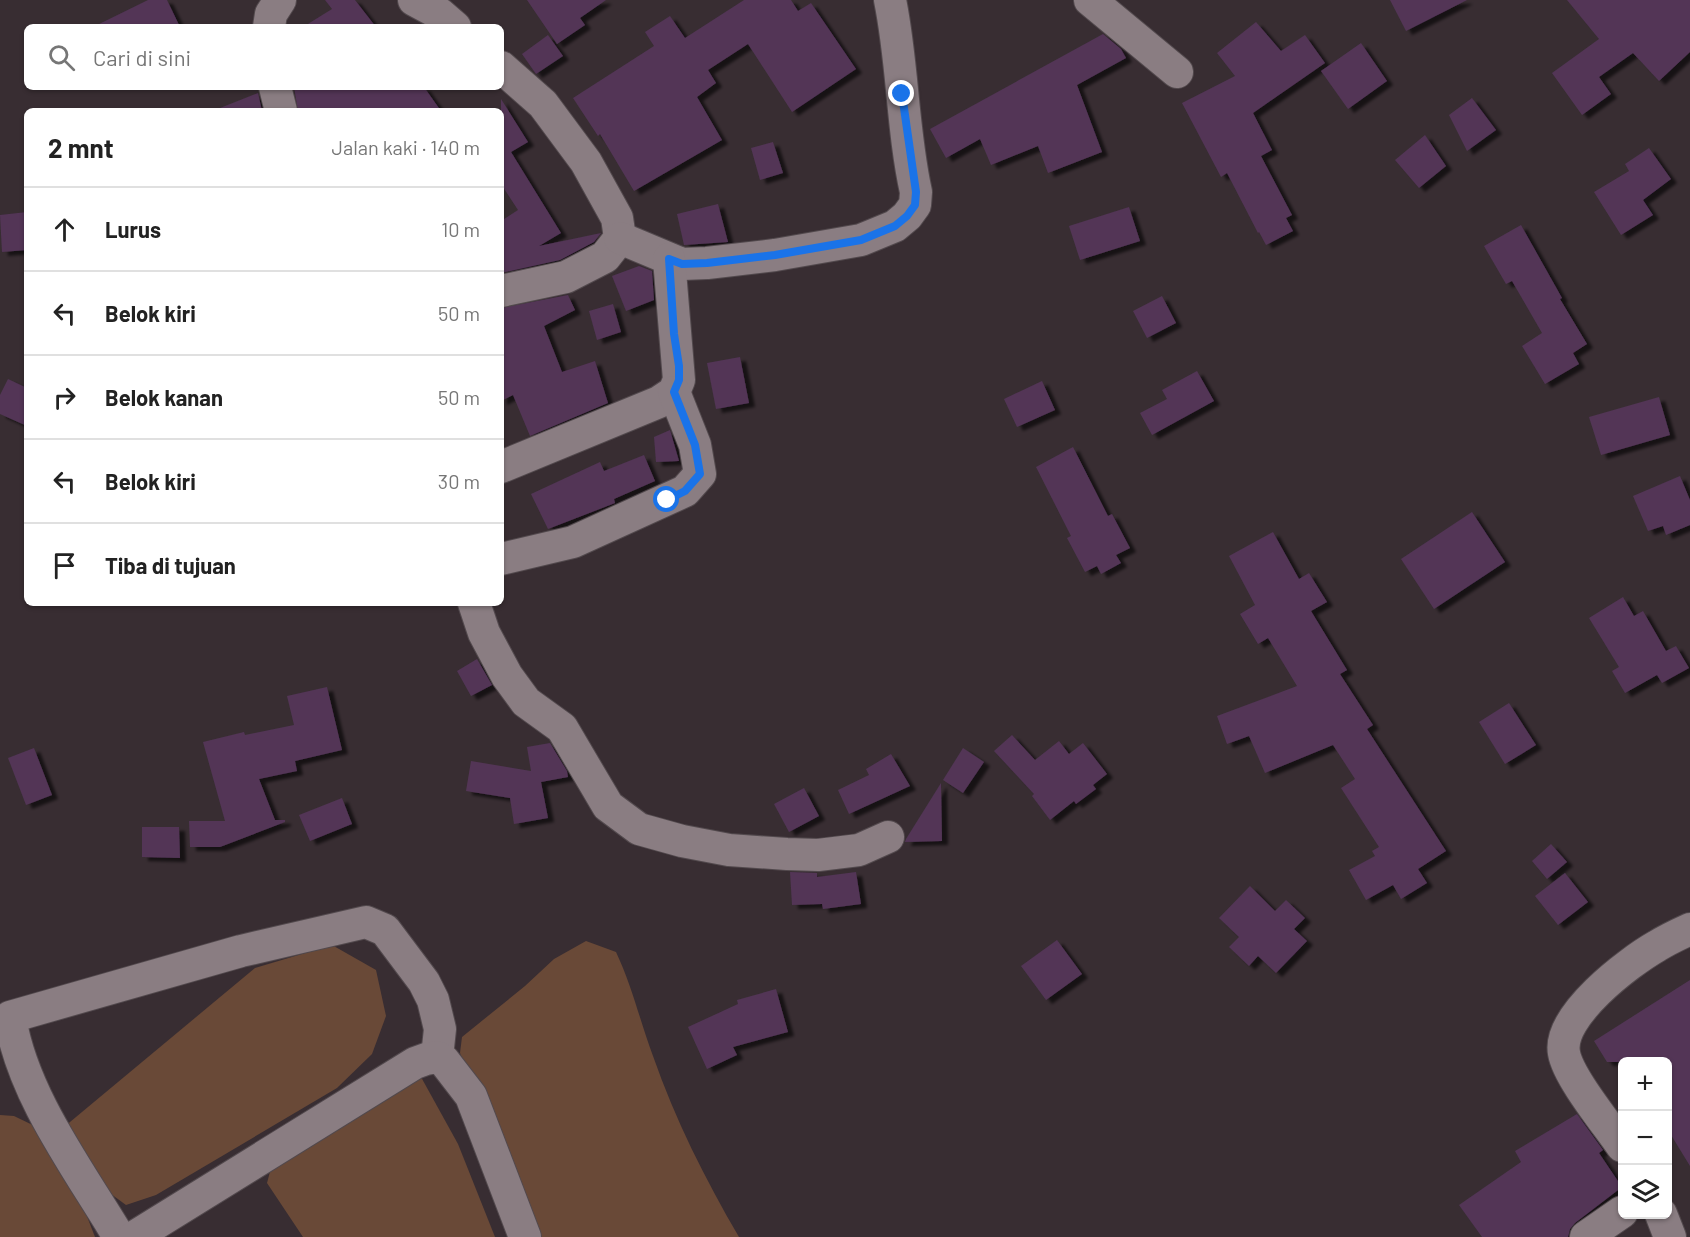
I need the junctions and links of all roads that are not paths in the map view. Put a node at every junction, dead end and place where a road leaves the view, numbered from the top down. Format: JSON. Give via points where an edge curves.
{"nodes":[{"id":1,"x":280,"y":0,"type":"edge"},
{"id":2,"x":414,"y":0,"type":"edge"},
{"id":3,"x":890,"y":0,"type":"edge"},
{"id":4,"x":1090,"y":0,"type":"edge"},
{"id":5,"x":270,"y":24,"type":"edge"},
{"id":6,"x":452,"y":24,"type":"edge"},
{"id":7,"x":504,"y":70,"type":"edge"},
{"id":8,"x":1177,"y":72,"type":"dead end"},
{"id":9,"x":276,"y":90,"type":"edge"},
{"id":10,"x":280,"y":108,"type":"edge"},
{"id":11,"x":620,"y":238,"type":"junction"},
{"id":12,"x":669,"y":259,"type":"junction"},
{"id":13,"x":504,"y":290,"type":"edge"},
{"id":14,"x":674,"y":392,"type":"junction"},
{"id":15,"x":504,"y":466,"type":"edge"},
{"id":16,"x":504,"y":559,"type":"edge"},
{"id":17,"x":475,"y":606,"type":"edge"},
{"id":18,"x":888,"y":837,"type":"dead end"},
{"id":19,"x":1690,"y":929,"type":"edge"},
{"id":20,"x":437,"y":1057,"type":"junction"},
{"id":21,"x":1618,"y":1139,"type":"edge"},
{"id":22,"x":1618,"y":1215,"type":"edge"},
{"id":23,"x":1663,"y":1219,"type":"edge"},
{"id":24,"x":119,"y":1237,"type":"edge"},
{"id":25,"x":134,"y":1237,"type":"edge"},
{"id":26,"x":525,"y":1237,"type":"edge"},
{"id":27,"x":1586,"y":1237,"type":"edge"},
{"id":28,"x":1670,"y":1237,"type":"edge"}],
"edges":[{"from":1,"to":5,"type":"street"},
{"from":2,"to":6,"type":"street"},
{"from":3,"to":12,"type":"street","via":[[916,192],[915,205],[907,216],[895,226],[861,240],[707,263],[682,264]]},
{"from":4,"to":8,"type":"street"},
{"from":7,"to":11,"type":"street","via":[[543,104],[586,162],[617,218]]},
{"from":9,"to":10,"type":"street"},
{"from":11,"to":12,"type":"street"},
{"from":11,"to":13,"type":"street","via":[[605,257],[566,277]]},
{"from":12,"to":14,"type":"street","via":[[679,366]]},
{"from":14,"to":15,"type":"street","via":[[659,402]]},
{"from":14,"to":16,"type":"street","via":[[695,445],[700,474],[685,491],[573,542]]},
{"from":17,"to":18,"type":"street","via":[[484,633],[526,702],[562,728],[608,806],[639,829],[729,850],[819,855],[859,850]]},
{"from":19,"to":21,"type":"street","via":[[1656,946],[1610,980],[1569,1024],[1564,1037],[1563,1051],[1569,1069]]},
{"from":20,"to":24,"type":"street","via":[[440,1029],[424,982],[385,930],[366,922],[241,951],[10,1017],[34,1095]]},
{"from":20,"to":25,"type":"street","via":[[415,1063]]},
{"from":20,"to":26,"type":"street","via":[[471,1096]]},
{"from":22,"to":27,"type":"street"},
{"from":23,"to":28,"type":"street"}]}
